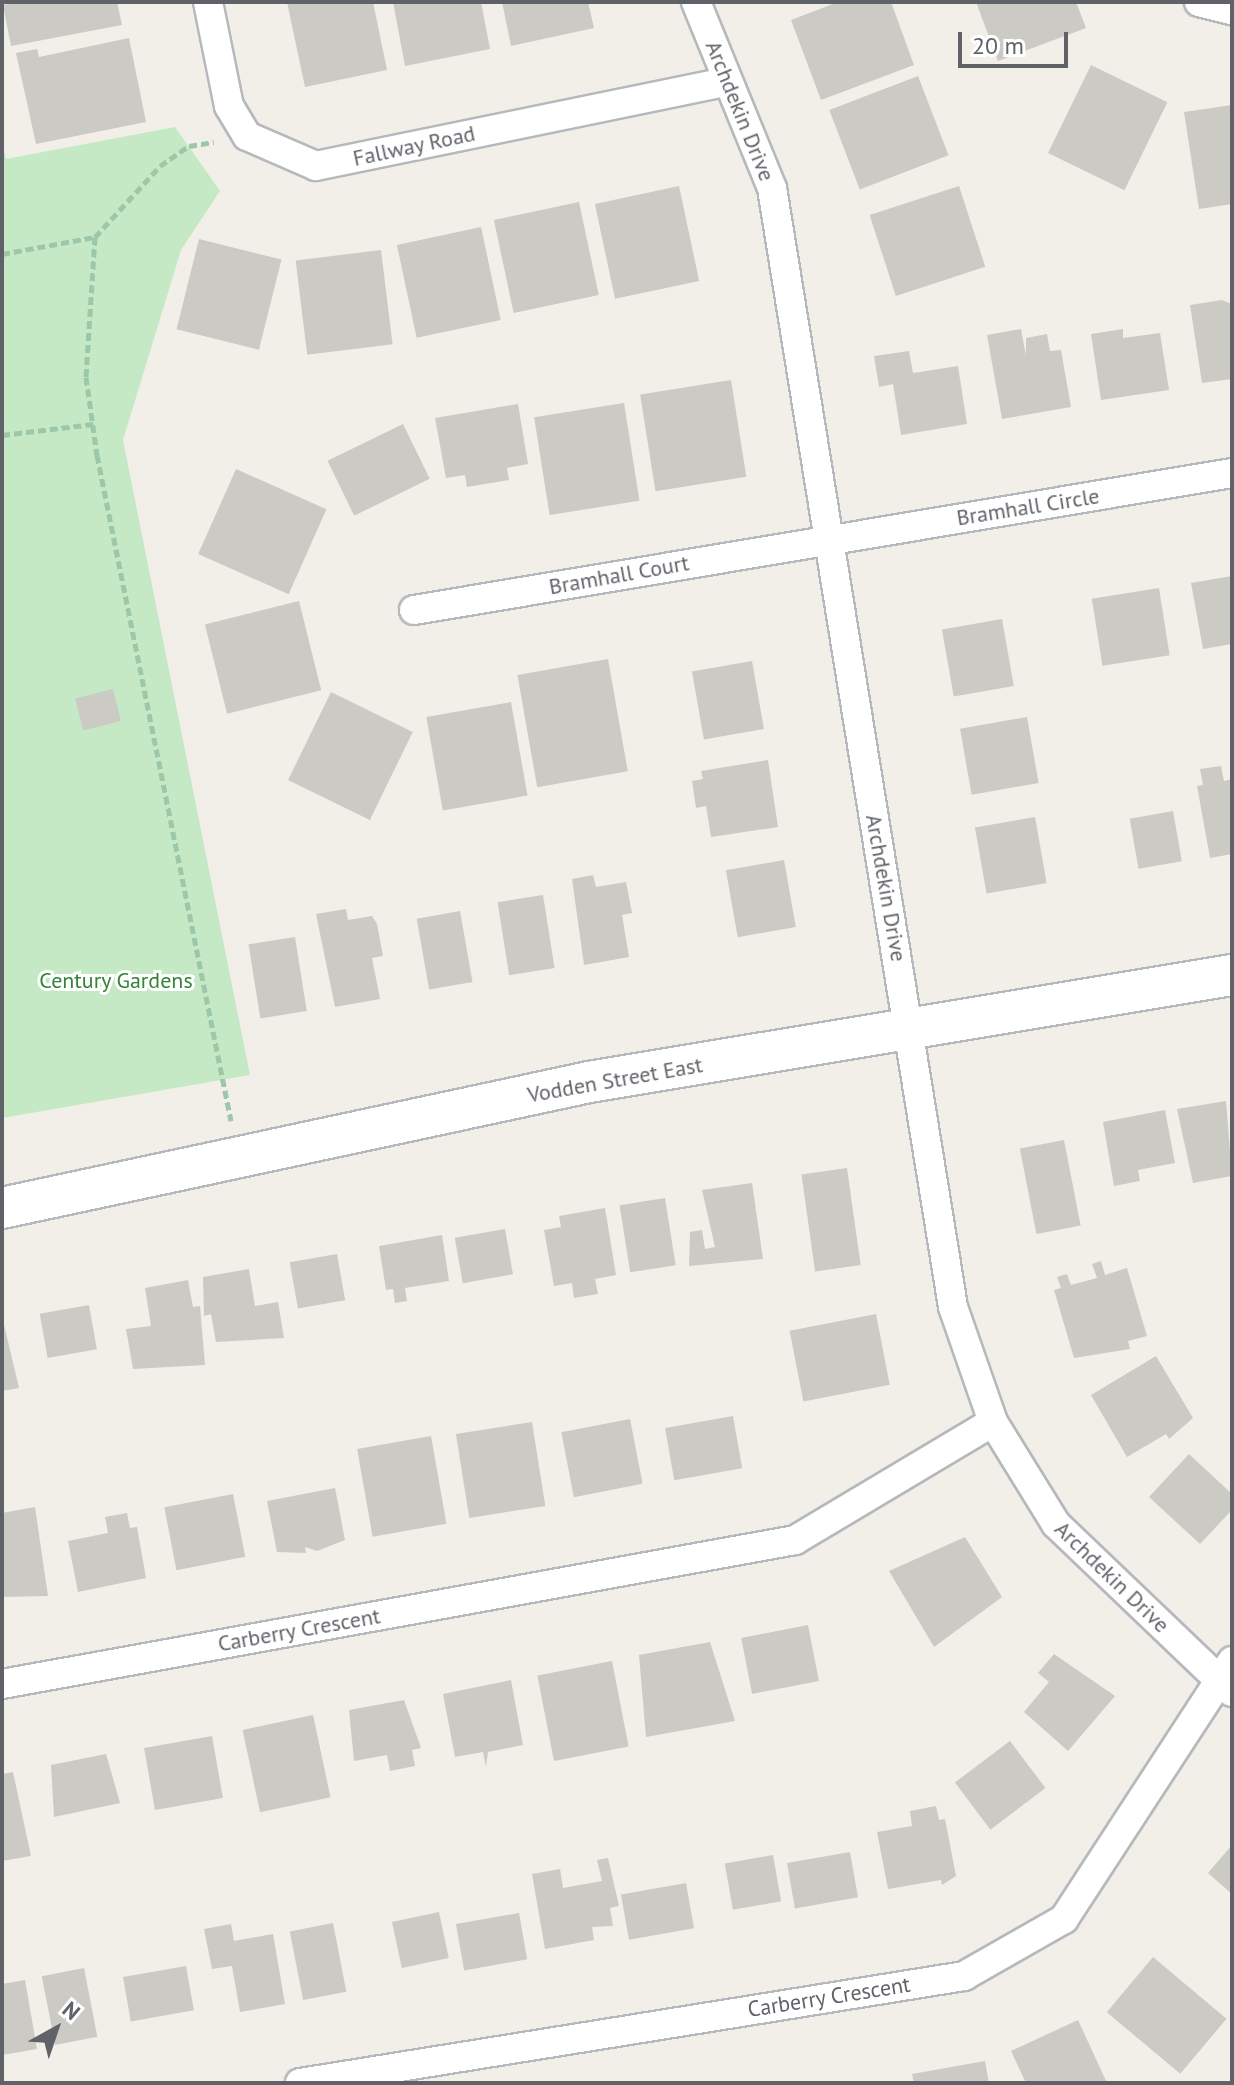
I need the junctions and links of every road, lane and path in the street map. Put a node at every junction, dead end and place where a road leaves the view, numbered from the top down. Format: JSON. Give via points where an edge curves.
{"nodes":[{"id":1,"x":208,"y":2,"type":"edge"},
{"id":2,"x":696,"y":2,"type":"edge"},
{"id":3,"x":1199,"y":2,"type":"edge"},
{"id":4,"x":1232,"y":10,"type":"edge"},
{"id":5,"x":725,"y":82,"type":"junction"},
{"id":6,"x":247,"y":136,"type":"junction"},
{"id":7,"x":95,"y":237,"type":"junction"},
{"id":8,"x":2,"y":254,"type":"edge"},
{"id":9,"x":93,"y":424,"type":"junction"},
{"id":10,"x":2,"y":435,"type":"edge"},
{"id":11,"x":1232,"y":473,"type":"edge"},
{"id":12,"x":824,"y":540,"type":"junction"},
{"id":13,"x":414,"y":610,"type":"dead end"},
{"id":14,"x":1232,"y":975,"type":"edge"},
{"id":15,"x":911,"y":1032,"type":"junction"},
{"id":16,"x":238,"y":1157,"type":"junction"},
{"id":17,"x":2,"y":1208,"type":"edge"},
{"id":18,"x":993,"y":1422,"type":"junction"},
{"id":19,"x":1228,"y":1678,"type":"edge"},
{"id":20,"x":2,"y":1684,"type":"edge"},
{"id":21,"x":300,"y":2083,"type":"edge"}],
"edges":[{"from":1,"to":6,"type":"street","via":[[229,106]]},
{"from":2,"to":5,"type":"street","name":"Archdekin Drive"},
{"from":3,"to":4,"type":"street"},
{"from":5,"to":6,"type":"street","name":"Fallway Road","via":[[316,166]]},
{"from":5,"to":12,"type":"street","name":"Archdekin Drive","via":[[772,188]]},
{"from":6,"to":7,"type":"path","via":[[189,146],[160,166]]},
{"from":7,"to":8,"type":"path"},
{"from":7,"to":9,"type":"path","via":[[86,377]]},
{"from":9,"to":10,"type":"path"},
{"from":9,"to":16,"type":"path"},
{"from":11,"to":12,"type":"street","name":"Bramhall Circle"},
{"from":12,"to":13,"type":"street","name":"Bramhall Court"},
{"from":12,"to":15,"type":"street","name":"Archdekin Drive"},
{"from":14,"to":15,"type":"street","name":"Vodden Street East"},
{"from":15,"to":16,"type":"street","name":"Vodden Street East","via":[[589,1082]]},
{"from":15,"to":18,"type":"street","name":"Archdekin Drive","via":[[953,1307]]},
{"from":16,"to":17,"type":"street","name":"Vodden Street East"},
{"from":18,"to":19,"type":"street","name":"Archdekin Drive","via":[[1056,1524]]},
{"from":18,"to":20,"type":"street","name":"Carberry Crescent","via":[[795,1540]]},
{"from":19,"to":21,"type":"street","name":"Carberry Crescent","via":[[1064,1919],[964,1976]]}]}
